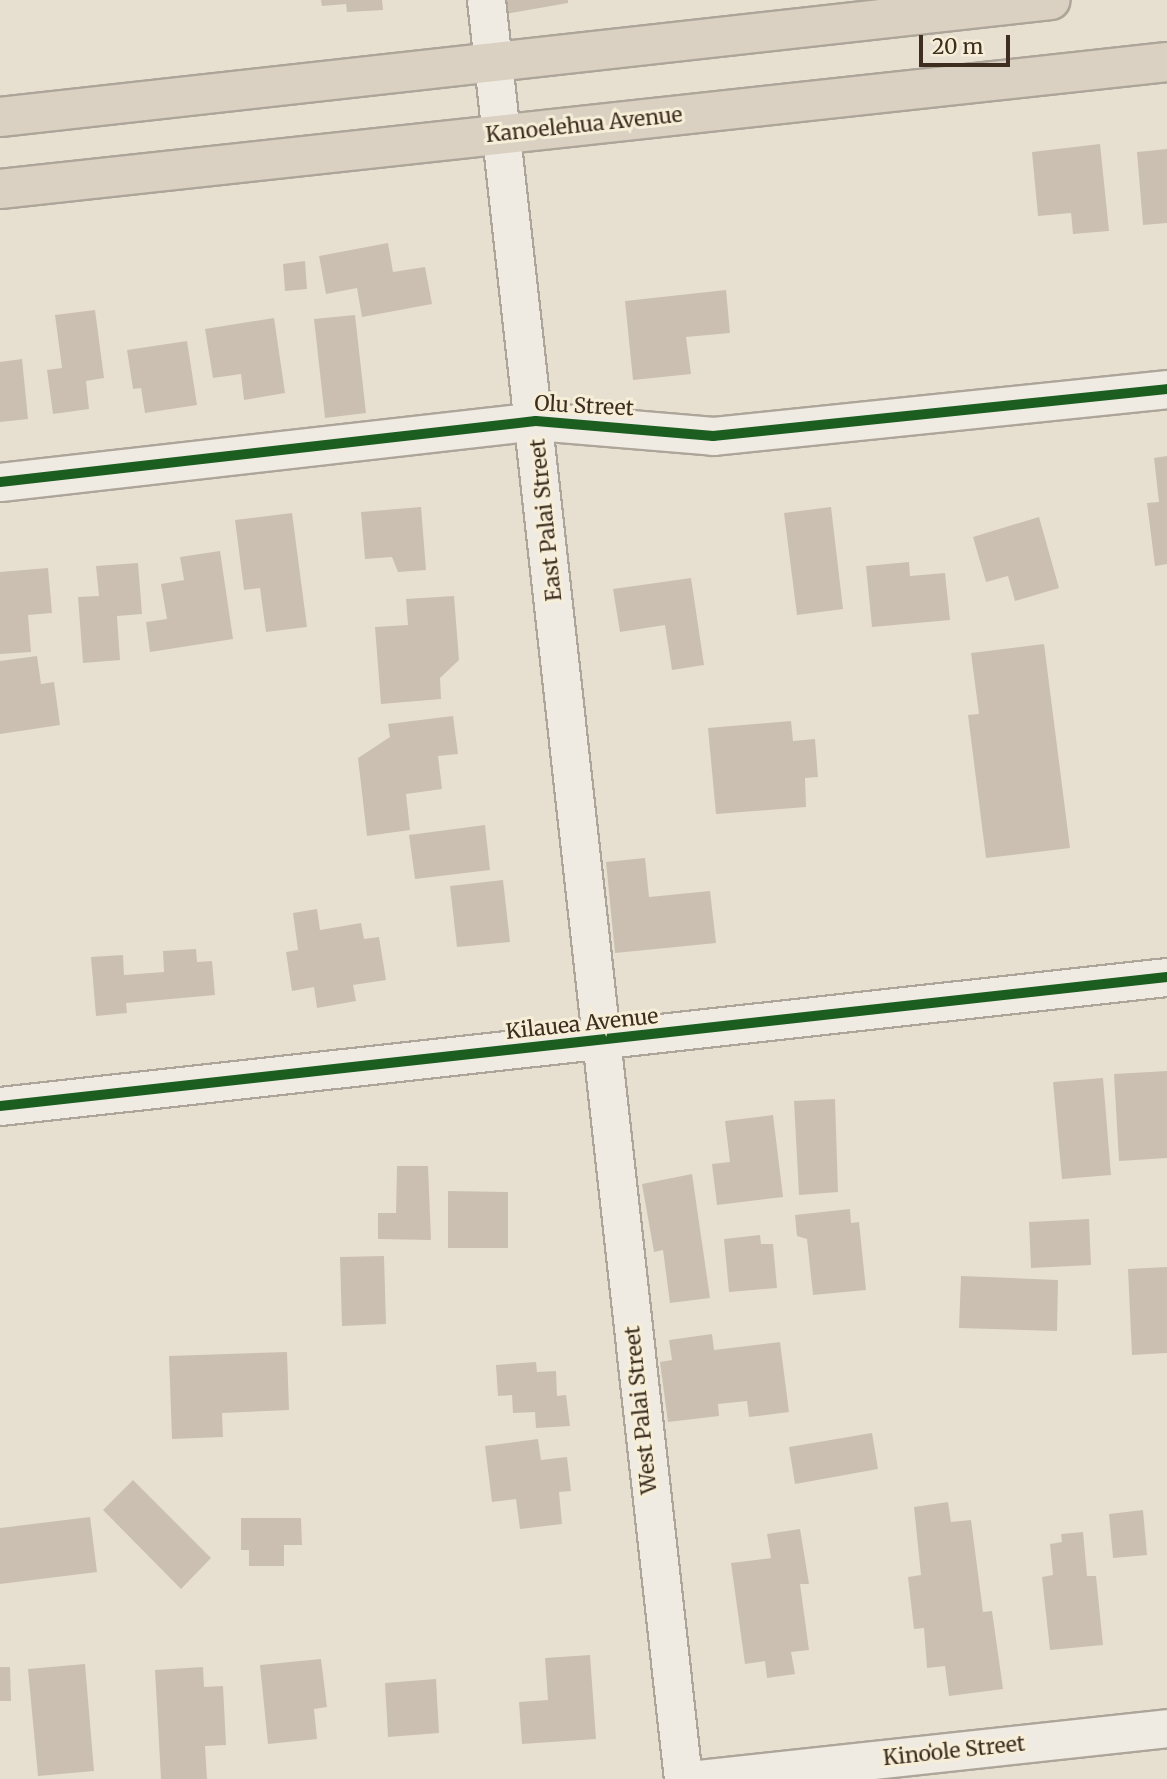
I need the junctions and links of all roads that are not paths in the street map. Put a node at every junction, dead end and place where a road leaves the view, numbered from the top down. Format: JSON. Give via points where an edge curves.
{"nodes":[{"id":1,"x":486,"y":0,"type":"edge"},
{"id":2,"x":1051,"y":0,"type":"edge"},
{"id":3,"x":1167,"y":62,"type":"edge"},
{"id":4,"x":493,"y":64,"type":"junction"},
{"id":5,"x":0,"y":117,"type":"edge"},
{"id":6,"x":499,"y":135,"type":"junction"},
{"id":7,"x":0,"y":189,"type":"edge"},
{"id":8,"x":1167,"y":389,"type":"edge"},
{"id":9,"x":536,"y":421,"type":"junction"},
{"id":10,"x":0,"y":481,"type":"edge"},
{"id":11,"x":1167,"y":977,"type":"edge"},
{"id":12,"x":600,"y":1041,"type":"junction"},
{"id":13,"x":0,"y":1106,"type":"edge"},
{"id":14,"x":1167,"y":1728,"type":"edge"},
{"id":15,"x":682,"y":1779,"type":"edge"},
{"id":16,"x":699,"y":1779,"type":"edge"}],
"edges":[{"from":1,"to":4,"type":"street","name":"East Palai Street"},
{"from":2,"to":4,"type":"highway"},
{"from":3,"to":6,"type":"highway","name":"Kanoelehua Avenue"},
{"from":4,"to":5,"type":"highway"},
{"from":4,"to":6,"type":"street","name":"East Palai Street"},
{"from":6,"to":7,"type":"highway","name":"Kanoelehua Avenue"},
{"from":6,"to":9,"type":"street","name":"East Palai Street"},
{"from":8,"to":9,"type":"street","name":"Olu Street","via":[[713,436]]},
{"from":9,"to":10,"type":"street","name":"Olu Street"},
{"from":9,"to":12,"type":"street","name":"East Palai Street"},
{"from":11,"to":12,"type":"street","name":"Kilauea Avenue"},
{"from":12,"to":13,"type":"street","name":"Kilauea Avenue"},
{"from":12,"to":15,"type":"street","name":"West Palai Street"},
{"from":14,"to":16,"type":"street","name":"Kinoʻole Street"}]}
